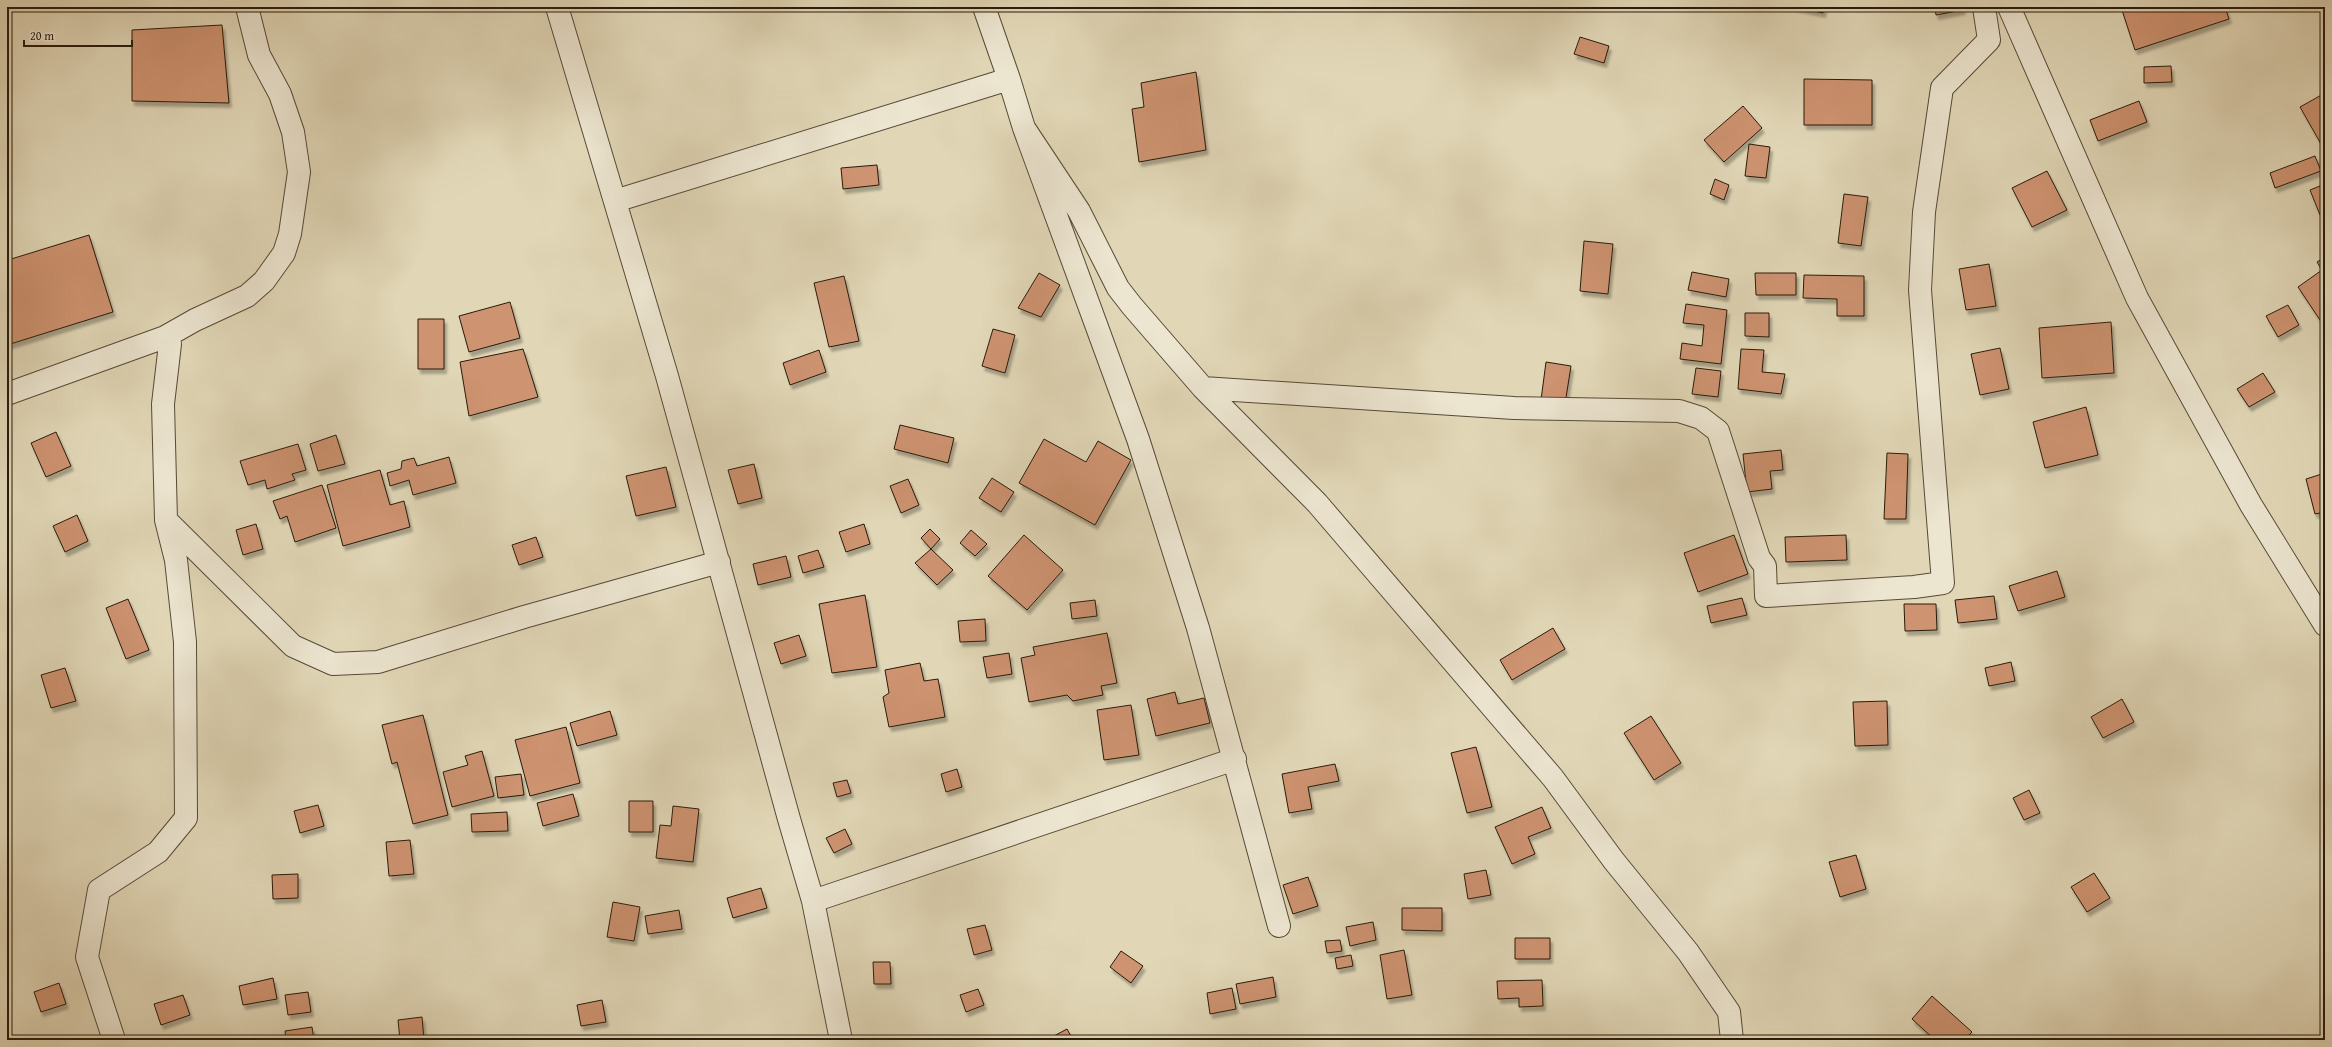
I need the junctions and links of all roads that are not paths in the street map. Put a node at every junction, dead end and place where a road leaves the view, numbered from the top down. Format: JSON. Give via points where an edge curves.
{"nodes":[{"id":1,"x":247,"y":7,"type":"edge"},
{"id":2,"x":557,"y":7,"type":"edge"},
{"id":3,"x":984,"y":7,"type":"edge"},
{"id":4,"x":1984,"y":7,"type":"edge"},
{"id":5,"x":2009,"y":7,"type":"edge"},
{"id":6,"x":1009,"y":79,"type":"junction"},
{"id":7,"x":1024,"y":128,"type":"junction"},
{"id":8,"x":615,"y":201,"type":"junction"},
{"id":9,"x":165,"y":337,"type":"junction"},
{"id":10,"x":1203,"y":388,"type":"junction"},
{"id":11,"x":7,"y":394,"type":"edge"},
{"id":12,"x":166,"y":520,"type":"junction"},
{"id":13,"x":719,"y":562,"type":"junction"},
{"id":14,"x":2325,"y":625,"type":"edge"},
{"id":15,"x":1234,"y":759,"type":"junction"},
{"id":16,"x":813,"y":901,"type":"junction"},
{"id":17,"x":1279,"y":926,"type":"dead end"},
{"id":18,"x":114,"y":1040,"type":"edge"},
{"id":19,"x":841,"y":1040,"type":"edge"},
{"id":20,"x":1732,"y":1040,"type":"edge"}],
"edges":[{"from":1,"to":9,"type":"street","via":[[258,55],[280,94],[293,132],[299,172],[290,234],[284,253],[264,281],[246,296]]},
{"from":2,"to":8,"type":"street"},
{"from":3,"to":6,"type":"street"},
{"from":4,"to":10,"type":"street","via":[[1989,40],[1942,88],[1924,212],[1920,290],[1943,583],[1766,596],[1765,566],[1760,558],[1718,431],[1701,418],[1679,412],[1514,408]]},
{"from":5,"to":14,"type":"street","via":[[2137,298],[2251,506]]},
{"from":6,"to":7,"type":"street"},
{"from":6,"to":8,"type":"street"},
{"from":7,"to":10,"type":"street","via":[[1079,212],[1118,288]]},
{"from":7,"to":15,"type":"street","via":[[1138,439],[1198,628]]},
{"from":8,"to":13,"type":"street"},
{"from":9,"to":11,"type":"street"},
{"from":9,"to":12,"type":"street","via":[[170,344],[163,404]]},
{"from":10,"to":20,"type":"street","via":[[1317,503],[1553,778],[1692,958],[1729,1012]]},
{"from":12,"to":13,"type":"street","via":[[293,646],[333,664],[378,662],[524,617]]},
{"from":12,"to":18,"type":"street","via":[[176,560],[185,642],[186,818],[158,852],[99,890],[87,957]]},
{"from":13,"to":16,"type":"street"},
{"from":15,"to":16,"type":"street"},
{"from":15,"to":17,"type":"street"},
{"from":16,"to":19,"type":"street"}]}
